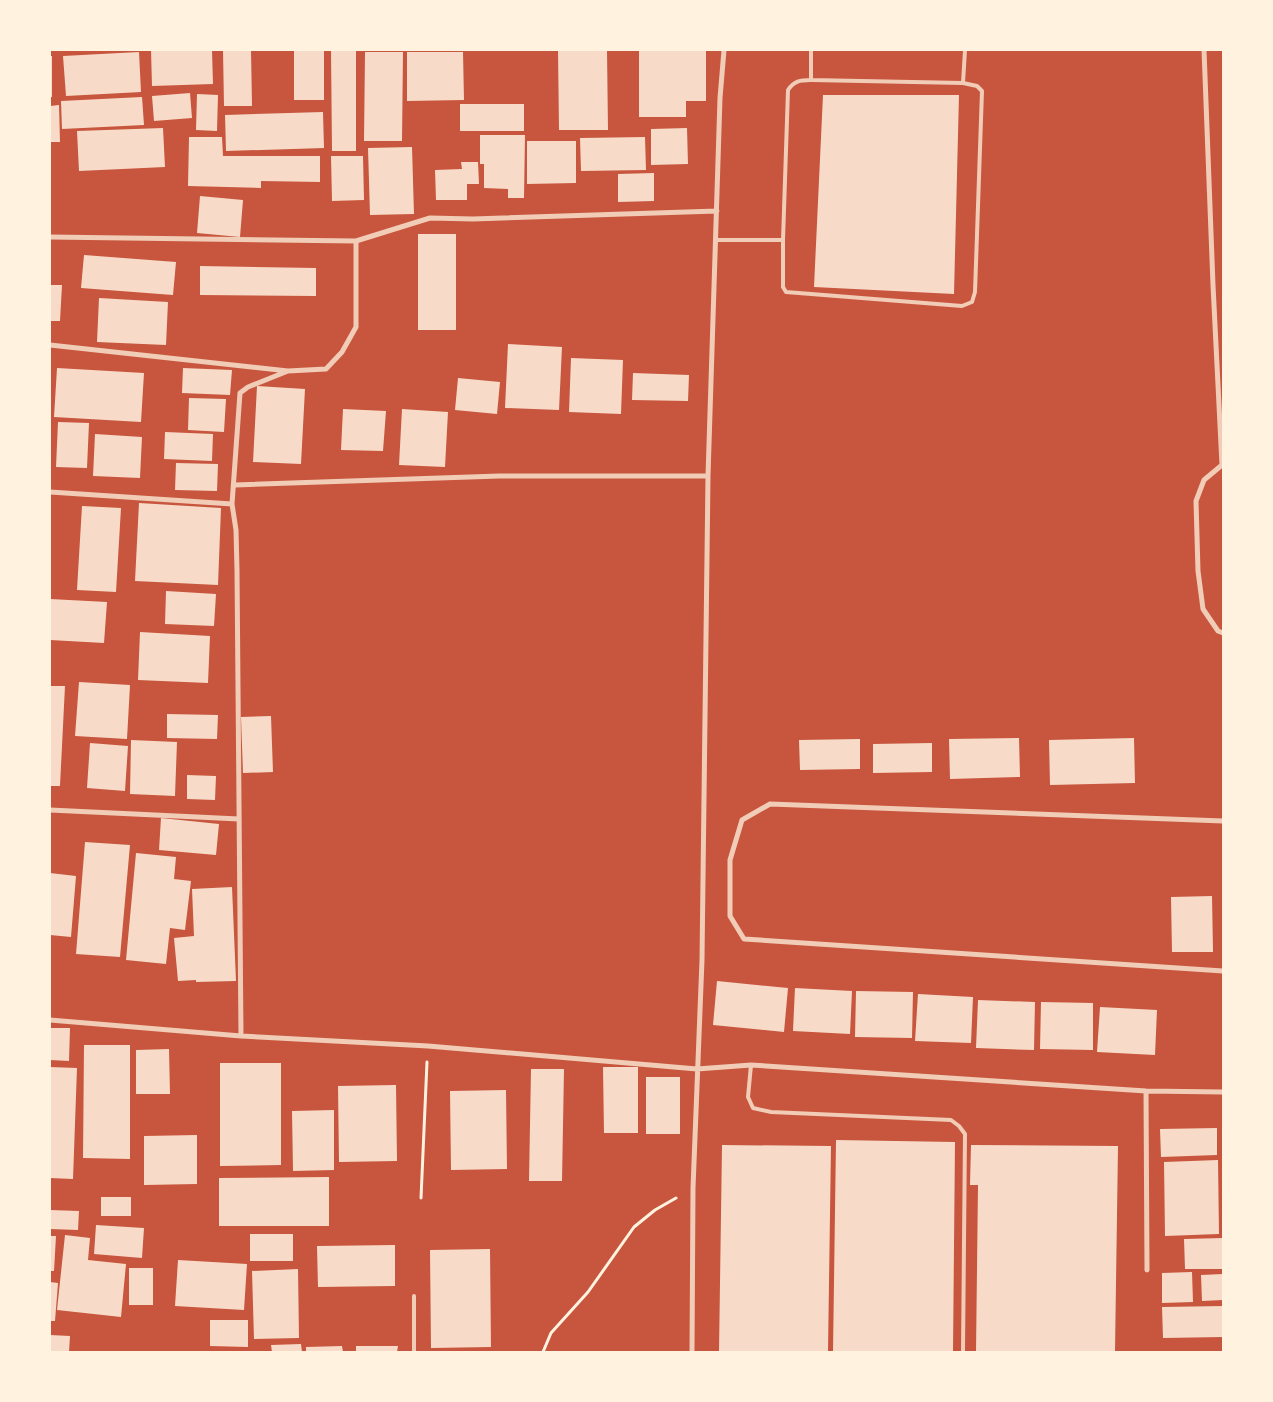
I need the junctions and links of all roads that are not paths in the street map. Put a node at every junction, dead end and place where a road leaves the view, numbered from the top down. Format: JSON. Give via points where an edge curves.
{"nodes":[{"id":1,"x":724,"y":50,"type":"edge"},
{"id":2,"x":811,"y":50,"type":"edge"},
{"id":3,"x":965,"y":50,"type":"edge"},
{"id":4,"x":1204,"y":50,"type":"edge"},
{"id":5,"x":811,"y":80,"type":"junction"},
{"id":6,"x":963,"y":83,"type":"junction"},
{"id":7,"x":717,"y":211,"type":"junction"},
{"id":8,"x":50,"y":237,"type":"edge"},
{"id":9,"x":716,"y":240,"type":"junction"},
{"id":10,"x":782,"y":240,"type":"junction"},
{"id":11,"x":356,"y":241,"type":"junction"},
{"id":12,"x":50,"y":345,"type":"edge"},
{"id":13,"x":288,"y":371,"type":"junction"},
{"id":14,"x":1222,"y":465,"type":"edge"},
{"id":15,"x":708,"y":476,"type":"junction"},
{"id":16,"x":235,"y":485,"type":"junction"},
{"id":17,"x":50,"y":492,"type":"edge"},
{"id":18,"x":232,"y":504,"type":"junction"},
{"id":19,"x":1223,"y":633,"type":"edge"},
{"id":20,"x":50,"y":810,"type":"edge"},
{"id":21,"x":239,"y":819,"type":"junction"},
{"id":22,"x":1223,"y":821,"type":"edge"},
{"id":23,"x":1223,"y":971,"type":"edge"},
{"id":24,"x":50,"y":1020,"type":"edge"},
{"id":25,"x":241,"y":1036,"type":"junction"},
{"id":26,"x":751,"y":1065,"type":"junction"},
{"id":27,"x":697,"y":1069,"type":"junction"},
{"id":28,"x":1146,"y":1091,"type":"junction"},
{"id":29,"x":1223,"y":1092,"type":"edge"},
{"id":30,"x":1147,"y":1270,"type":"dead end"},
{"id":31,"x":414,"y":1296,"type":"dead end"},
{"id":32,"x":414,"y":1352,"type":"edge"},
{"id":33,"x":692,"y":1352,"type":"edge"},
{"id":34,"x":963,"y":1352,"type":"edge"}],
"edges":[{"from":1,"to":7,"type":"street"},
{"from":2,"to":5,"type":"lane"},
{"from":3,"to":6,"type":"lane"},
{"from":4,"to":14,"type":"street"},
{"from":5,"to":6,"type":"lane"},
{"from":5,"to":10,"type":"lane","via":[[793,83],[788,90]]},
{"from":6,"to":10,"type":"lane","via":[[977,86],[982,91],[975,292],[972,302],[962,306],[786,292],[783,287]]},
{"from":7,"to":9,"type":"street"},
{"from":7,"to":11,"type":"street","via":[[430,218]]},
{"from":8,"to":11,"type":"street"},
{"from":9,"to":10,"type":"lane"},
{"from":9,"to":15,"type":"street"},
{"from":11,"to":13,"type":"street","via":[[356,327],[342,352],[326,369]]},
{"from":12,"to":13,"type":"street"},
{"from":13,"to":16,"type":"street","via":[[240,393]]},
{"from":14,"to":19,"type":"street","via":[[1204,480],[1196,501],[1198,571],[1203,609],[1218,631]]},
{"from":15,"to":16,"type":"street","via":[[499,476]]},
{"from":15,"to":27,"type":"street","via":[[702,960]]},
{"from":16,"to":18,"type":"street"},
{"from":17,"to":18,"type":"street"},
{"from":18,"to":21,"type":"street","via":[[237,570]]},
{"from":20,"to":21,"type":"street"},
{"from":21,"to":25,"type":"street"},
{"from":22,"to":23,"type":"street","via":[[770,804],[742,820],[730,860],[730,916],[744,939]]},
{"from":24,"to":25,"type":"street"},
{"from":25,"to":27,"type":"street","via":[[428,1046]]},
{"from":26,"to":27,"type":"street"},
{"from":26,"to":28,"type":"street"},
{"from":26,"to":34,"type":"lane","via":[[748,1097],[753,1108],[771,1112],[950,1120],[965,1134]]},
{"from":27,"to":33,"type":"street"},
{"from":28,"to":29,"type":"street"},
{"from":28,"to":30,"type":"street"},
{"from":31,"to":32,"type":"lane"}]}
